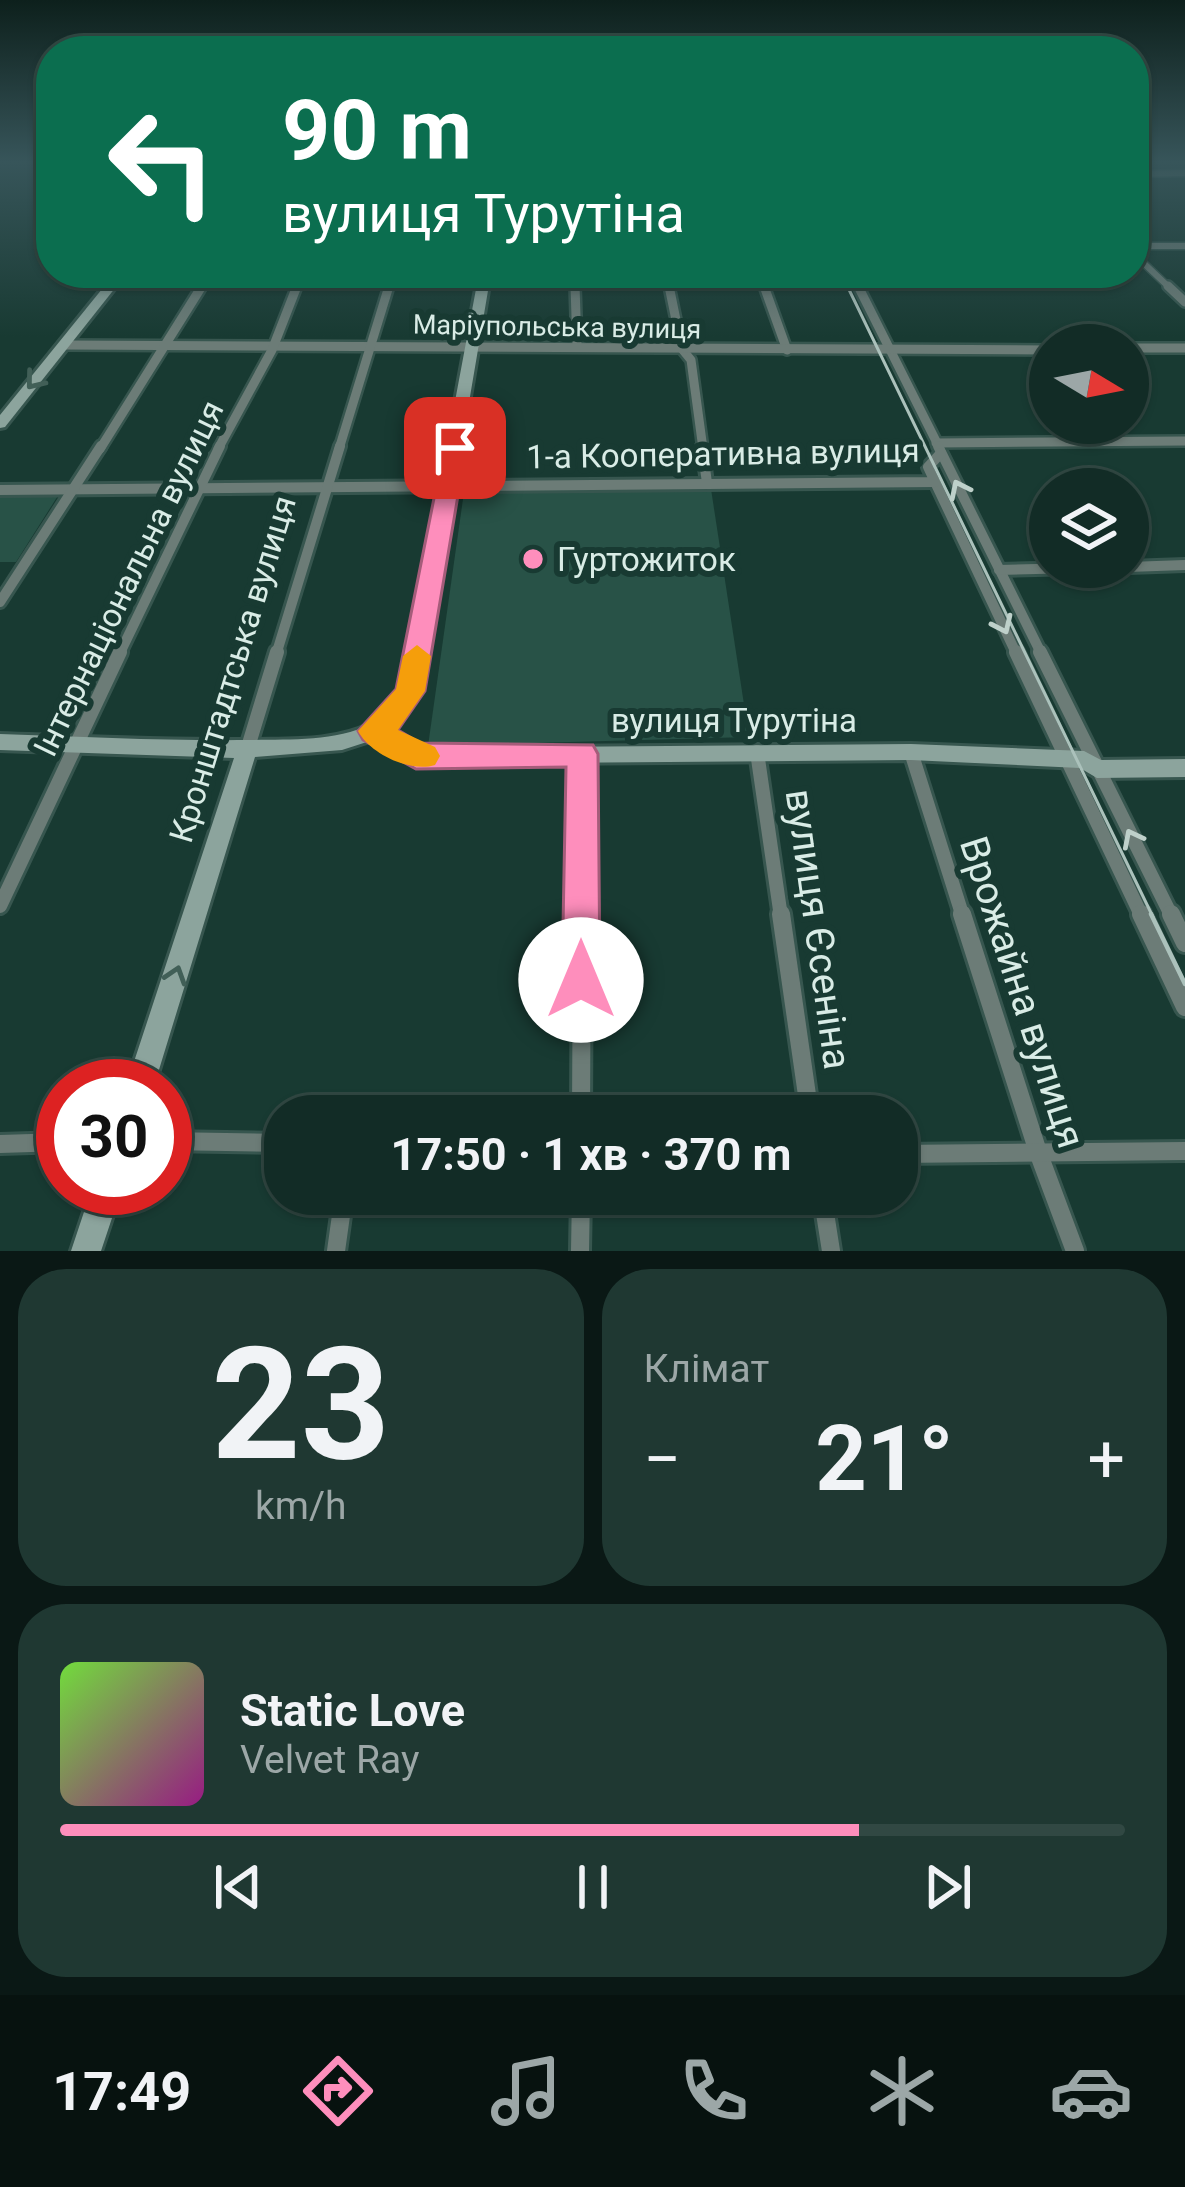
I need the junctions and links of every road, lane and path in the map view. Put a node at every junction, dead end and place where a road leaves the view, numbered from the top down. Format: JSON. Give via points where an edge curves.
{"nodes":[{"id":1,"x":1185,"y":246,"type":"edge"},
{"id":2,"x":1149,"y":249,"type":"edge"},
{"id":3,"x":1149,"y":265,"type":"edge"},
{"id":4,"x":109,"y":288,"type":"edge"},
{"id":5,"x":200,"y":288,"type":"edge"},
{"id":6,"x":296,"y":288,"type":"edge"},
{"id":7,"x":389,"y":288,"type":"edge"},
{"id":8,"x":483,"y":288,"type":"edge"},
{"id":9,"x":575,"y":288,"type":"edge"},
{"id":10,"x":669,"y":288,"type":"edge"},
{"id":11,"x":765,"y":288,"type":"edge"},
{"id":12,"x":860,"y":288,"type":"edge"},
{"id":13,"x":1185,"y":302,"type":"edge"},
{"id":14,"x":64,"y":345,"type":"junction"},
{"id":15,"x":372,"y":346,"type":"junction"},
{"id":16,"x":473,"y":346,"type":"junction"},
{"id":17,"x":577,"y":346,"type":"junction"},
{"id":18,"x":1185,"y":348,"type":"edge"},
{"id":19,"x":165,"y":349,"type":"junction"},
{"id":20,"x":682,"y":349,"type":"junction"},
{"id":21,"x":1149,"y":349,"type":"edge"},
{"id":22,"x":272,"y":350,"type":"junction"},
{"id":23,"x":787,"y":350,"type":"junction"},
{"id":24,"x":1029,"y":350,"type":"edge"},
{"id":25,"x":894,"y":352,"type":"junction"},
{"id":26,"x":0,"y":424,"type":"edge"},
{"id":27,"x":1185,"y":441,"type":"edge"},
{"id":28,"x":938,"y":448,"type":"junction"},
{"id":29,"x":932,"y":475,"type":"junction"},
{"id":30,"x":707,"y":483,"type":"junction"},
{"id":31,"x":449,"y":486,"type":"junction"},
{"id":32,"x":198,"y":487,"type":"junction"},
{"id":33,"x":325,"y":488,"type":"junction"},
{"id":34,"x":71,"y":489,"type":"junction"},
{"id":35,"x":0,"y":490,"type":"edge"},
{"id":36,"x":1185,"y":565,"type":"edge"},
{"id":37,"x":1149,"y":566,"type":"edge"},
{"id":38,"x":1029,"y":569,"type":"edge"},
{"id":39,"x":999,"y":570,"type":"junction"},
{"id":40,"x":0,"y":602,"type":"edge"},
{"id":41,"x":374,"y":731,"type":"junction"},
{"id":42,"x":0,"y":742,"type":"edge"},
{"id":43,"x":76,"y":744,"type":"junction"},
{"id":44,"x":248,"y":747,"type":"junction"},
{"id":45,"x":757,"y":752,"type":"junction"},
{"id":46,"x":911,"y":752,"type":"junction"},
{"id":47,"x":582,"y":754,"type":"junction"},
{"id":48,"x":1067,"y":759,"type":"junction"},
{"id":49,"x":1185,"y":768,"type":"edge"},
{"id":50,"x":1097,"y":769,"type":"junction"},
{"id":51,"x":0,"y":906,"type":"edge"},
{"id":52,"x":1185,"y":943,"type":"edge"},
{"id":53,"x":1185,"y":1007,"type":"edge"},
{"id":54,"x":149,"y":1059,"type":"edge"},
{"id":55,"x":581,"y":1095,"type":"edge"},
{"id":56,"x":806,"y":1095,"type":"edge"},
{"id":57,"x":192,"y":1141,"type":"edge"},
{"id":58,"x":36,"y":1143,"type":"edge"},
{"id":59,"x":264,"y":1143,"type":"edge"},
{"id":60,"x":0,"y":1144,"type":"edge"},
{"id":61,"x":1185,"y":1151,"type":"edge"},
{"id":62,"x":1038,"y":1152,"type":"junction"},
{"id":63,"x":918,"y":1154,"type":"edge"},
{"id":64,"x":98,"y":1215,"type":"edge"},
{"id":65,"x":341,"y":1215,"type":"edge"},
{"id":66,"x":580,"y":1215,"type":"edge"},
{"id":67,"x":825,"y":1215,"type":"edge"},
{"id":68,"x":86,"y":1251,"type":"edge"},
{"id":69,"x":336,"y":1251,"type":"edge"},
{"id":70,"x":580,"y":1251,"type":"edge"},
{"id":71,"x":831,"y":1251,"type":"edge"},
{"id":72,"x":1075,"y":1251,"type":"edge"}],
"edges":[{"from":1,"to":2,"type":"street"},
{"from":3,"to":13,"type":"street"},
{"from":4,"to":14,"type":"street"},
{"from":5,"to":19,"type":"street"},
{"from":6,"to":22,"type":"street","name":"Інтернаціональна вулиця"},
{"from":7,"to":15,"type":"street","name":"Кронштадтська вулиця"},
{"from":8,"to":16,"type":"street"},
{"from":9,"to":17,"type":"street"},
{"from":10,"to":20,"type":"street"},
{"from":11,"to":23,"type":"street"},
{"from":12,"to":25,"type":"street"},
{"from":14,"to":19,"type":"street","name":"Маріупольська вулиця"},
{"from":14,"to":26,"type":"street","one_way":true},
{"from":15,"to":16,"type":"street","name":"Маріупольська вулиця"},
{"from":15,"to":22,"type":"street","name":"Маріупольська вулиця"},
{"from":15,"to":33,"type":"street","name":"Кронштадтська вулиця"},
{"from":16,"to":17,"type":"street","name":"Маріупольська вулиця"},
{"from":16,"to":31,"type":"street"},
{"from":17,"to":20,"type":"street","name":"Маріупольська вулиця"},
{"from":18,"to":21,"type":"street"},
{"from":19,"to":22,"type":"street","name":"Маріупольська вулиця"},
{"from":19,"to":34,"type":"street"},
{"from":20,"to":23,"type":"street","name":"Маріупольська вулиця"},
{"from":20,"to":30,"type":"street","via":[[692,360]]},
{"from":22,"to":32,"type":"street","name":"Інтернаціональна вулиця"},
{"from":23,"to":25,"type":"street","name":"Маріупольська вулиця"},
{"from":24,"to":25,"type":"street","name":"Маріупольська вулиця"},
{"from":25,"to":28,"type":"street"},
{"from":27,"to":28,"type":"street"},
{"from":28,"to":29,"type":"street"},
{"from":39,"to":28,"type":"street","one_way":true},
{"from":29,"to":30,"type":"street","name":"1-а Кооперативна вулиця"},
{"from":29,"to":48,"type":"street","one_way":true},
{"from":30,"to":31,"type":"street","name":"1-а Кооперативна вулиця"},
{"from":31,"to":33,"type":"street","name":"1-а Кооперативна вулиця"},
{"from":31,"to":41,"type":"street","via":[[410,691]]},
{"from":32,"to":33,"type":"street","name":"1-а Кооперативна вулиця"},
{"from":32,"to":34,"type":"street","name":"1-а Кооперативна вулиця"},
{"from":32,"to":43,"type":"street","name":"Інтернаціональна вулиця"},
{"from":33,"to":44,"type":"street","name":"Кронштадтська вулиця"},
{"from":34,"to":35,"type":"street","name":"1-а Кооперативна вулиця"},
{"from":34,"to":40,"type":"street"},
{"from":36,"to":37,"type":"street"},
{"from":38,"to":39,"type":"street"},
{"from":39,"to":50,"type":"street"},
{"from":41,"to":44,"type":"street"},
{"from":41,"to":47,"type":"street","name":"вулиця Турутіна","via":[[416,756]]},
{"from":42,"to":43,"type":"street"},
{"from":43,"to":44,"type":"street"},
{"from":43,"to":51,"type":"street","name":"Інтернаціональна вулиця"},
{"from":54,"to":44,"type":"street","name":"Кронштадтська вулиця","one_way":true},
{"from":45,"to":46,"type":"street","name":"вулиця Турутіна"},
{"from":45,"to":47,"type":"street","name":"вулиця Турутіна"},
{"from":45,"to":56,"type":"street","name":"вулиця Єсеніна"},
{"from":46,"to":48,"type":"street","name":"вулиця Турутіна"},
{"from":46,"to":62,"type":"street","name":"Врожайна вулиця"},
{"from":47,"to":55,"type":"street"},
{"from":48,"to":50,"type":"street","name":"вулиця Турутіна"},
{"from":48,"to":53,"type":"street"},
{"from":49,"to":50,"type":"street","name":"вулиця Турутіна"},
{"from":52,"to":50,"type":"street","one_way":true},
{"from":57,"to":59,"type":"street"},
{"from":58,"to":60,"type":"street"},
{"from":61,"to":62,"type":"street"},
{"from":62,"to":63,"type":"street"},
{"from":62,"to":72,"type":"street","name":"Врожайна вулиця"},
{"from":64,"to":68,"type":"street"},
{"from":65,"to":69,"type":"street"},
{"from":66,"to":70,"type":"street"},
{"from":67,"to":71,"type":"street"}]}
